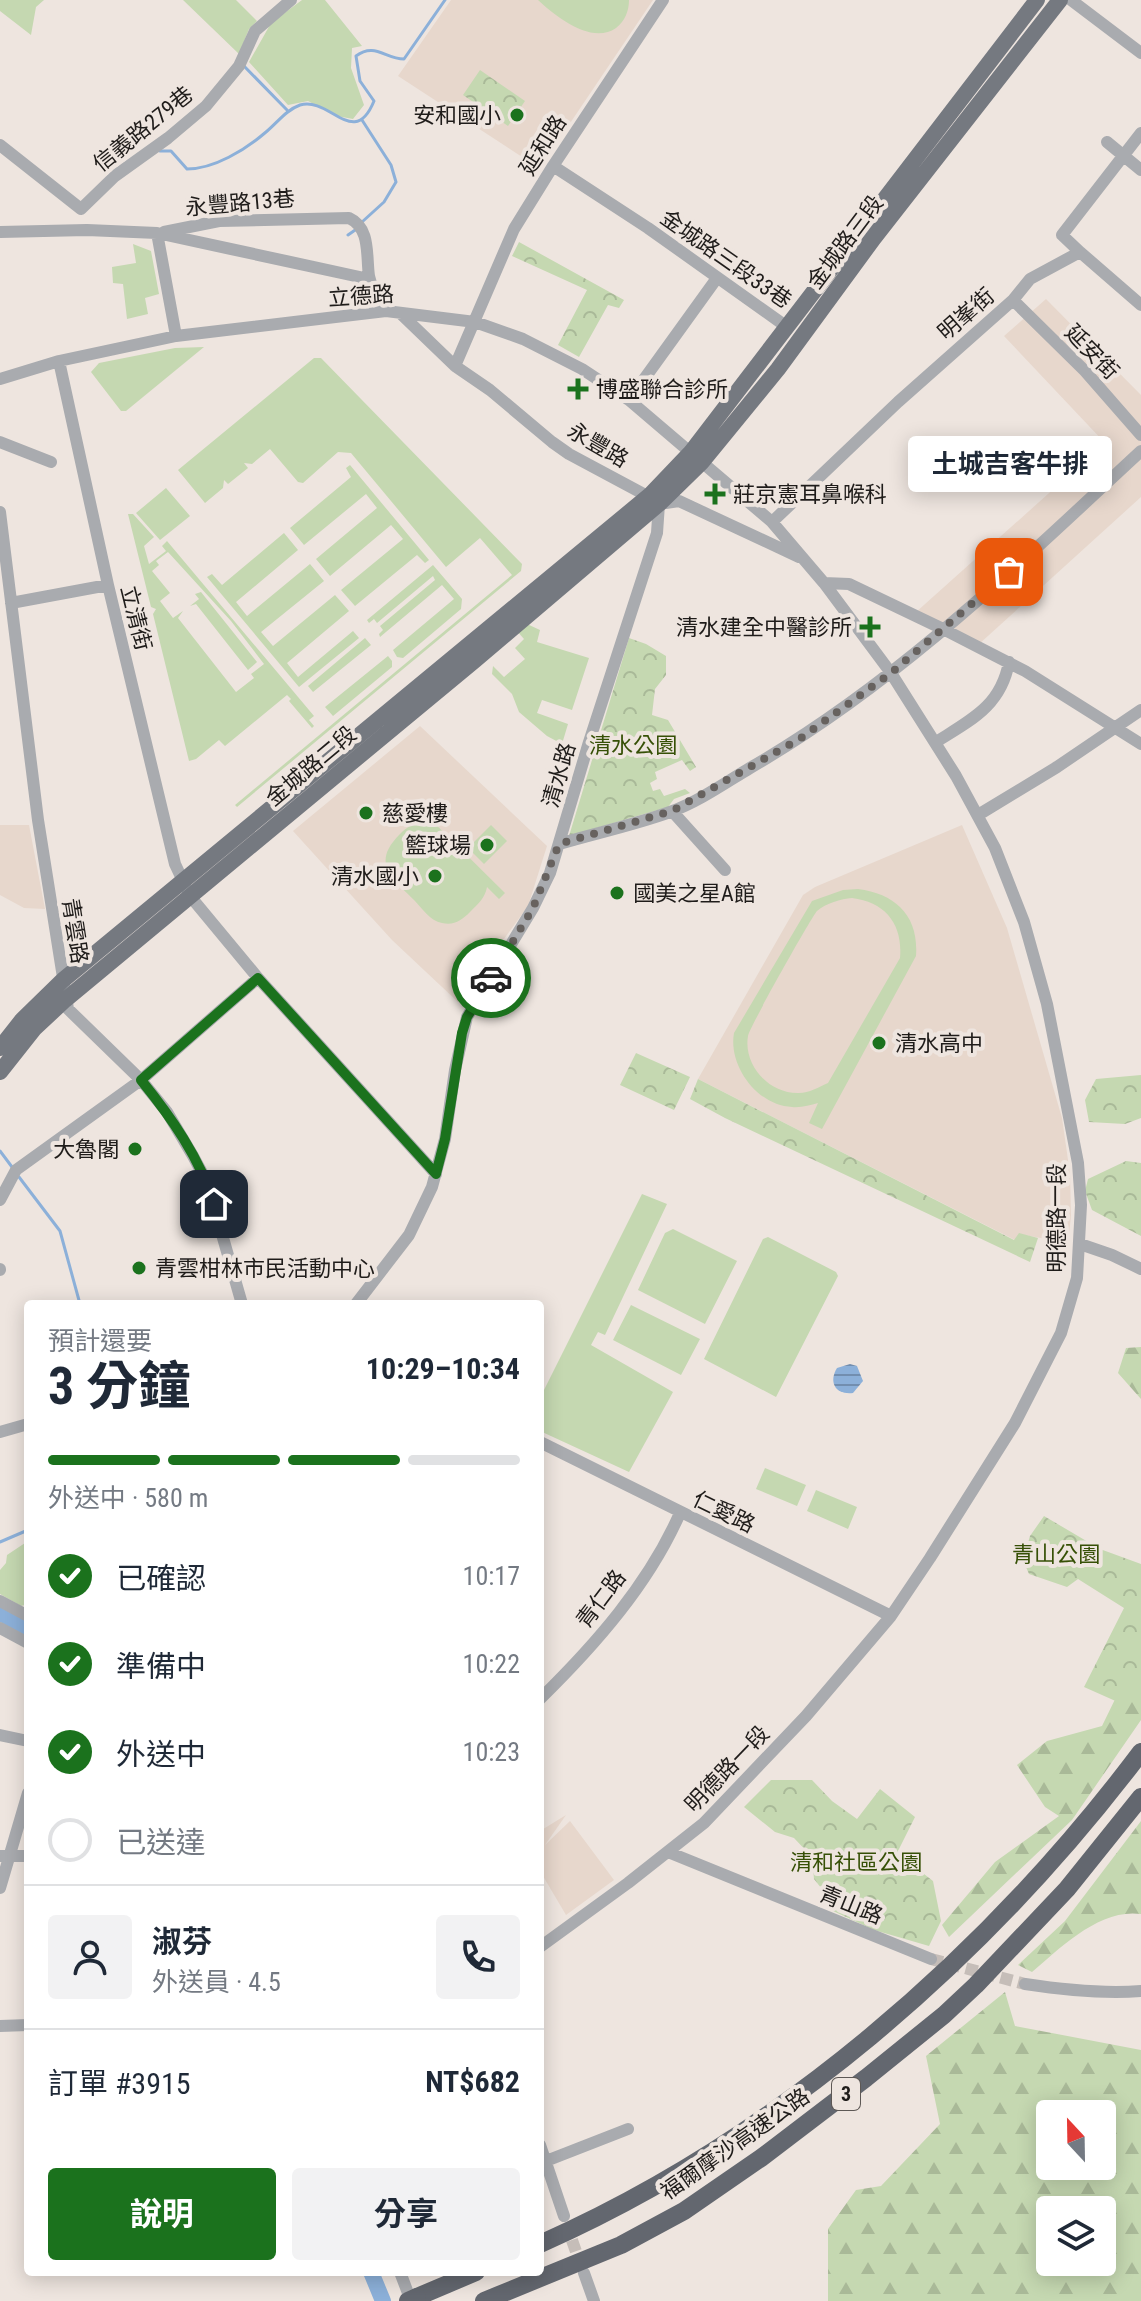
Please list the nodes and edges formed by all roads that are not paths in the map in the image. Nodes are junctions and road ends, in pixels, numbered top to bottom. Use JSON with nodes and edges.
{"nodes":[{"id":1,"x":291,"y":0,"type":"edge"},
{"id":2,"x":663,"y":0,"type":"edge"},
{"id":3,"x":1037,"y":0,"type":"edge"},
{"id":4,"x":1060,"y":0,"type":"edge"},
{"id":5,"x":1071,"y":0,"type":"edge"},
{"id":6,"x":1141,"y":53,"type":"edge"},
{"id":7,"x":1141,"y":133,"type":"edge"},
{"id":8,"x":1107,"y":142,"type":"dead end"},
{"id":9,"x":0,"y":145,"type":"edge"},
{"id":10,"x":1124,"y":156,"type":"junction"},
{"id":11,"x":553,"y":166,"type":"junction"},
{"id":12,"x":1141,"y":170,"type":"edge"},
{"id":13,"x":81,"y":209,"type":"junction"},
{"id":14,"x":87,"y":230,"type":"junction"},
{"id":15,"x":0,"y":232,"type":"edge"},
{"id":16,"x":157,"y":233,"type":"junction"},
{"id":17,"x":1080,"y":252,"type":"junction"},
{"id":18,"x":717,"y":278,"type":"junction"},
{"id":19,"x":369,"y":279,"type":"junction"},
{"id":20,"x":1013,"y":300,"type":"junction"},
{"id":21,"x":1141,"y":304,"type":"edge"},
{"id":22,"x":386,"y":311,"type":"junction"},
{"id":23,"x":400,"y":313,"type":"junction"},
{"id":24,"x":475,"y":322,"type":"junction"},
{"id":25,"x":787,"y":327,"type":"junction"},
{"id":26,"x":176,"y":336,"type":"junction"},
{"id":27,"x":59,"y":361,"type":"junction"},
{"id":28,"x":455,"y":366,"type":"junction"},
{"id":29,"x":0,"y":379,"type":"edge"},
{"id":30,"x":629,"y":400,"type":"junction"},
{"id":31,"x":1141,"y":435,"type":"edge"},
{"id":32,"x":0,"y":442,"type":"edge"},
{"id":33,"x":1141,"y":451,"type":"edge"},
{"id":34,"x":697,"y":457,"type":"junction"},
{"id":35,"x":51,"y":462,"type":"dead end"},
{"id":36,"x":654,"y":500,"type":"junction"},
{"id":37,"x":0,"y":512,"type":"edge"},
{"id":38,"x":772,"y":522,"type":"junction"},
{"id":39,"x":805,"y":560,"type":"junction"},
{"id":40,"x":824,"y":583,"type":"junction"},
{"id":41,"x":108,"y":585,"type":"junction"},
{"id":42,"x":11,"y":603,"type":"junction"},
{"id":43,"x":943,"y":629,"type":"junction"},
{"id":44,"x":1009,"y":662,"type":"junction"},
{"id":45,"x":891,"y":673,"type":"junction"},
{"id":46,"x":1141,"y":710,"type":"edge"},
{"id":47,"x":1114,"y":728,"type":"junction"},
{"id":48,"x":936,"y":742,"type":"junction"},
{"id":49,"x":1141,"y":744,"type":"edge"},
{"id":50,"x":672,"y":811,"type":"junction"},
{"id":51,"x":978,"y":815,"type":"junction"},
{"id":52,"x":559,"y":844,"type":"junction"},
{"id":53,"x":725,"y":870,"type":"dead end"},
{"id":54,"x":186,"y":888,"type":"junction"},
{"id":55,"x":258,"y":978,"type":"junction"},
{"id":56,"x":63,"y":980,"type":"junction"},
{"id":57,"x":65,"y":1000,"type":"junction"},
{"id":58,"x":0,"y":1048,"type":"edge"},
{"id":59,"x":0,"y":1072,"type":"edge"},
{"id":60,"x":141,"y":1080,"type":"junction"},
{"id":61,"x":436,"y":1174,"type":"junction"},
{"id":62,"x":0,"y":1200,"type":"edge"},
{"id":63,"x":1080,"y":1244,"type":"junction"},
{"id":64,"x":1141,"y":1269,"type":"edge"},
{"id":65,"x":241,"y":1300,"type":"edge"},
{"id":66,"x":359,"y":1300,"type":"edge"},
{"id":67,"x":24,"y":1425,"type":"edge"},
{"id":68,"x":0,"y":1432,"type":"edge"},
{"id":69,"x":544,"y":1444,"type":"edge"},
{"id":70,"x":680,"y":1513,"type":"junction"},
{"id":71,"x":0,"y":1601,"type":"edge"},
{"id":72,"x":24,"y":1614,"type":"edge"},
{"id":73,"x":891,"y":1616,"type":"junction"},
{"id":74,"x":0,"y":1628,"type":"edge"},
{"id":75,"x":24,"y":1641,"type":"edge"},
{"id":76,"x":544,"y":1695,"type":"edge"},
{"id":77,"x":0,"y":1735,"type":"edge"},
{"id":78,"x":24,"y":1740,"type":"edge"},
{"id":79,"x":1141,"y":1752,"type":"edge"},
{"id":80,"x":1141,"y":1797,"type":"edge"},
{"id":81,"x":24,"y":1804,"type":"edge"},
{"id":82,"x":668,"y":1852,"type":"junction"},
{"id":83,"x":4,"y":1856,"type":"edge"},
{"id":84,"x":0,"y":1888,"type":"edge"},
{"id":85,"x":544,"y":1944,"type":"edge"},
{"id":86,"x":931,"y":1959,"type":"tunnel mouth"},
{"id":87,"x":1025,"y":1984,"type":"tunnel mouth"},
{"id":88,"x":1141,"y":1991,"type":"edge"},
{"id":89,"x":24,"y":2025,"type":"edge"},
{"id":90,"x":0,"y":2026,"type":"edge"},
{"id":91,"x":628,"y":2129,"type":"dead end"},
{"id":92,"x":544,"y":2156,"type":"edge"},
{"id":93,"x":546,"y":2161,"type":"junction"},
{"id":94,"x":564,"y":2216,"type":"tunnel mouth"},
{"id":95,"x":544,"y":2242,"type":"edge"},
{"id":96,"x":584,"y":2273,"type":"tunnel mouth"},
{"id":97,"x":402,"y":2276,"type":"edge"},
{"id":98,"x":467,"y":2276,"type":"edge"},
{"id":99,"x":412,"y":2300,"type":"edge"},
{"id":100,"x":484,"y":2301,"type":"edge"},
{"id":101,"x":594,"y":2301,"type":"edge"}],
"edges":[{"from":1,"to":13,"type":"street","name":"信義路279巷"},
{"from":2,"to":11,"type":"street","name":"延和路"},
{"from":3,"to":25,"type":"main road","name":"金城路三段"},
{"from":4,"to":34,"type":"main road","name":"金城路三段"},
{"from":5,"to":6,"type":"street"},
{"from":7,"to":10,"type":"street"},
{"from":8,"to":10,"type":"street"},
{"from":9,"to":13,"type":"street"},
{"from":10,"to":12,"type":"street"},
{"from":10,"to":17,"type":"street"},
{"from":11,"to":18,"type":"street","name":"金城路三段33巷"},
{"from":11,"to":24,"type":"street","name":"延和路"},
{"from":13,"to":14,"type":"street"},
{"from":14,"to":15,"type":"street"},
{"from":14,"to":16,"type":"street"},
{"from":16,"to":19,"type":"street"},
{"from":16,"to":19,"type":"street","name":"永豐路13巷"},
{"from":16,"to":26,"type":"street"},
{"from":17,"to":20,"type":"street","name":"明峯街"},
{"from":17,"to":21,"type":"street"},
{"from":18,"to":25,"type":"street","name":"金城路三段33巷"},
{"from":18,"to":30,"type":"street"},
{"from":19,"to":22,"type":"street"},
{"from":20,"to":31,"type":"street","name":"延安街"},
{"from":20,"to":38,"type":"street","name":"明峯街"},
{"from":22,"to":23,"type":"street","name":"立德路"},
{"from":22,"to":26,"type":"street","name":"立德路"},
{"from":23,"to":24,"type":"street","name":"立德路"},
{"from":23,"to":28,"type":"street","name":"永豐路"},
{"from":24,"to":28,"type":"street","name":"延和路"},
{"from":24,"to":30,"type":"street","name":"立德路"},
{"from":25,"to":34,"type":"main road","name":"金城路三段"},
{"from":26,"to":27,"type":"street","name":"立德路"},
{"from":27,"to":29,"type":"street","name":"立德路"},
{"from":27,"to":41,"type":"street","name":"立清街"},
{"from":28,"to":36,"type":"street","name":"永豐路"},
{"from":30,"to":34,"type":"street","name":"立德路"},
{"from":32,"to":35,"type":"street"},
{"from":33,"to":43,"type":"street"},
{"from":34,"to":36,"type":"main road","name":"金城路三段"},
{"from":34,"to":38,"type":"street","name":"明德路一段"},
{"from":36,"to":39,"type":"street","name":"永豐路"},
{"from":36,"to":52,"type":"street","name":"清水路"},
{"from":36,"to":54,"type":"main road","name":"金城路二段"},
{"from":37,"to":42,"type":"street","name":"青雲路"},
{"from":38,"to":39,"type":"street","name":"明德路一段"},
{"from":39,"to":40,"type":"street","name":"明德路一段"},
{"from":40,"to":43,"type":"street"},
{"from":40,"to":45,"type":"street","name":"明德路一段"},
{"from":41,"to":42,"type":"street"},
{"from":41,"to":54,"type":"street","name":"立清街"},
{"from":42,"to":56,"type":"street","name":"青雲路"},
{"from":43,"to":44,"type":"street"},
{"from":43,"to":45,"type":"street"},
{"from":44,"to":47,"type":"street"},
{"from":44,"to":48,"type":"street"},
{"from":45,"to":48,"type":"street","name":"明德路一段"},
{"from":45,"to":50,"type":"street"},
{"from":46,"to":47,"type":"street"},
{"from":47,"to":49,"type":"street"},
{"from":47,"to":51,"type":"street"},
{"from":48,"to":51,"type":"street","name":"明德路一段"},
{"from":50,"to":52,"type":"street"},
{"from":50,"to":53,"type":"street"},
{"from":51,"to":63,"type":"street","name":"明德路一段"},
{"from":52,"to":61,"type":"street","name":"清水路"},
{"from":54,"to":55,"type":"street"},
{"from":54,"to":56,"type":"main road","name":"金城路二段"},
{"from":54,"to":57,"type":"main road","name":"金城路二段"},
{"from":55,"to":60,"type":"street"},
{"from":55,"to":61,"type":"street"},
{"from":56,"to":57,"type":"street","name":"青雲路"},
{"from":56,"to":58,"type":"main road","name":"金城路二段"},
{"from":57,"to":59,"type":"main road","name":"金城路二段"},
{"from":57,"to":60,"type":"street"},
{"from":60,"to":62,"type":"street"},
{"from":60,"to":65,"type":"street"},
{"from":61,"to":66,"type":"street","name":"清水路"},
{"from":63,"to":64,"type":"street"},
{"from":63,"to":73,"type":"street","name":"明德路一段"},
{"from":67,"to":68,"type":"street"},
{"from":69,"to":70,"type":"street","name":"仁愛路"},
{"from":70,"to":73,"type":"street","name":"仁愛路"},
{"from":70,"to":76,"type":"street","name":"青仁路"},
{"from":71,"to":72,"type":"street"},
{"from":73,"to":82,"type":"street","name":"明德路一段"},
{"from":74,"to":75,"type":"street"},
{"from":77,"to":78,"type":"street"},
{"from":79,"to":95,"type":"highway","name":"福爾摩沙高速公路","number":"3"},
{"from":80,"to":100,"type":"highway","name":"福爾摩沙高速公路","number":"3"},
{"from":81,"to":83,"type":"street"},
{"from":82,"to":85,"type":"street","name":"明德路一段"},
{"from":82,"to":86,"type":"street","name":"青山路"},
{"from":83,"to":84,"type":"street"},
{"from":87,"to":88,"type":"street"},
{"from":89,"to":90,"type":"street"},
{"from":91,"to":93,"type":"street"},
{"from":92,"to":93,"type":"street"},
{"from":93,"to":94,"type":"street"},
{"from":96,"to":101,"type":"street"},
{"from":97,"to":99,"type":"street"},
{"from":98,"to":99,"type":"highway"}]}
